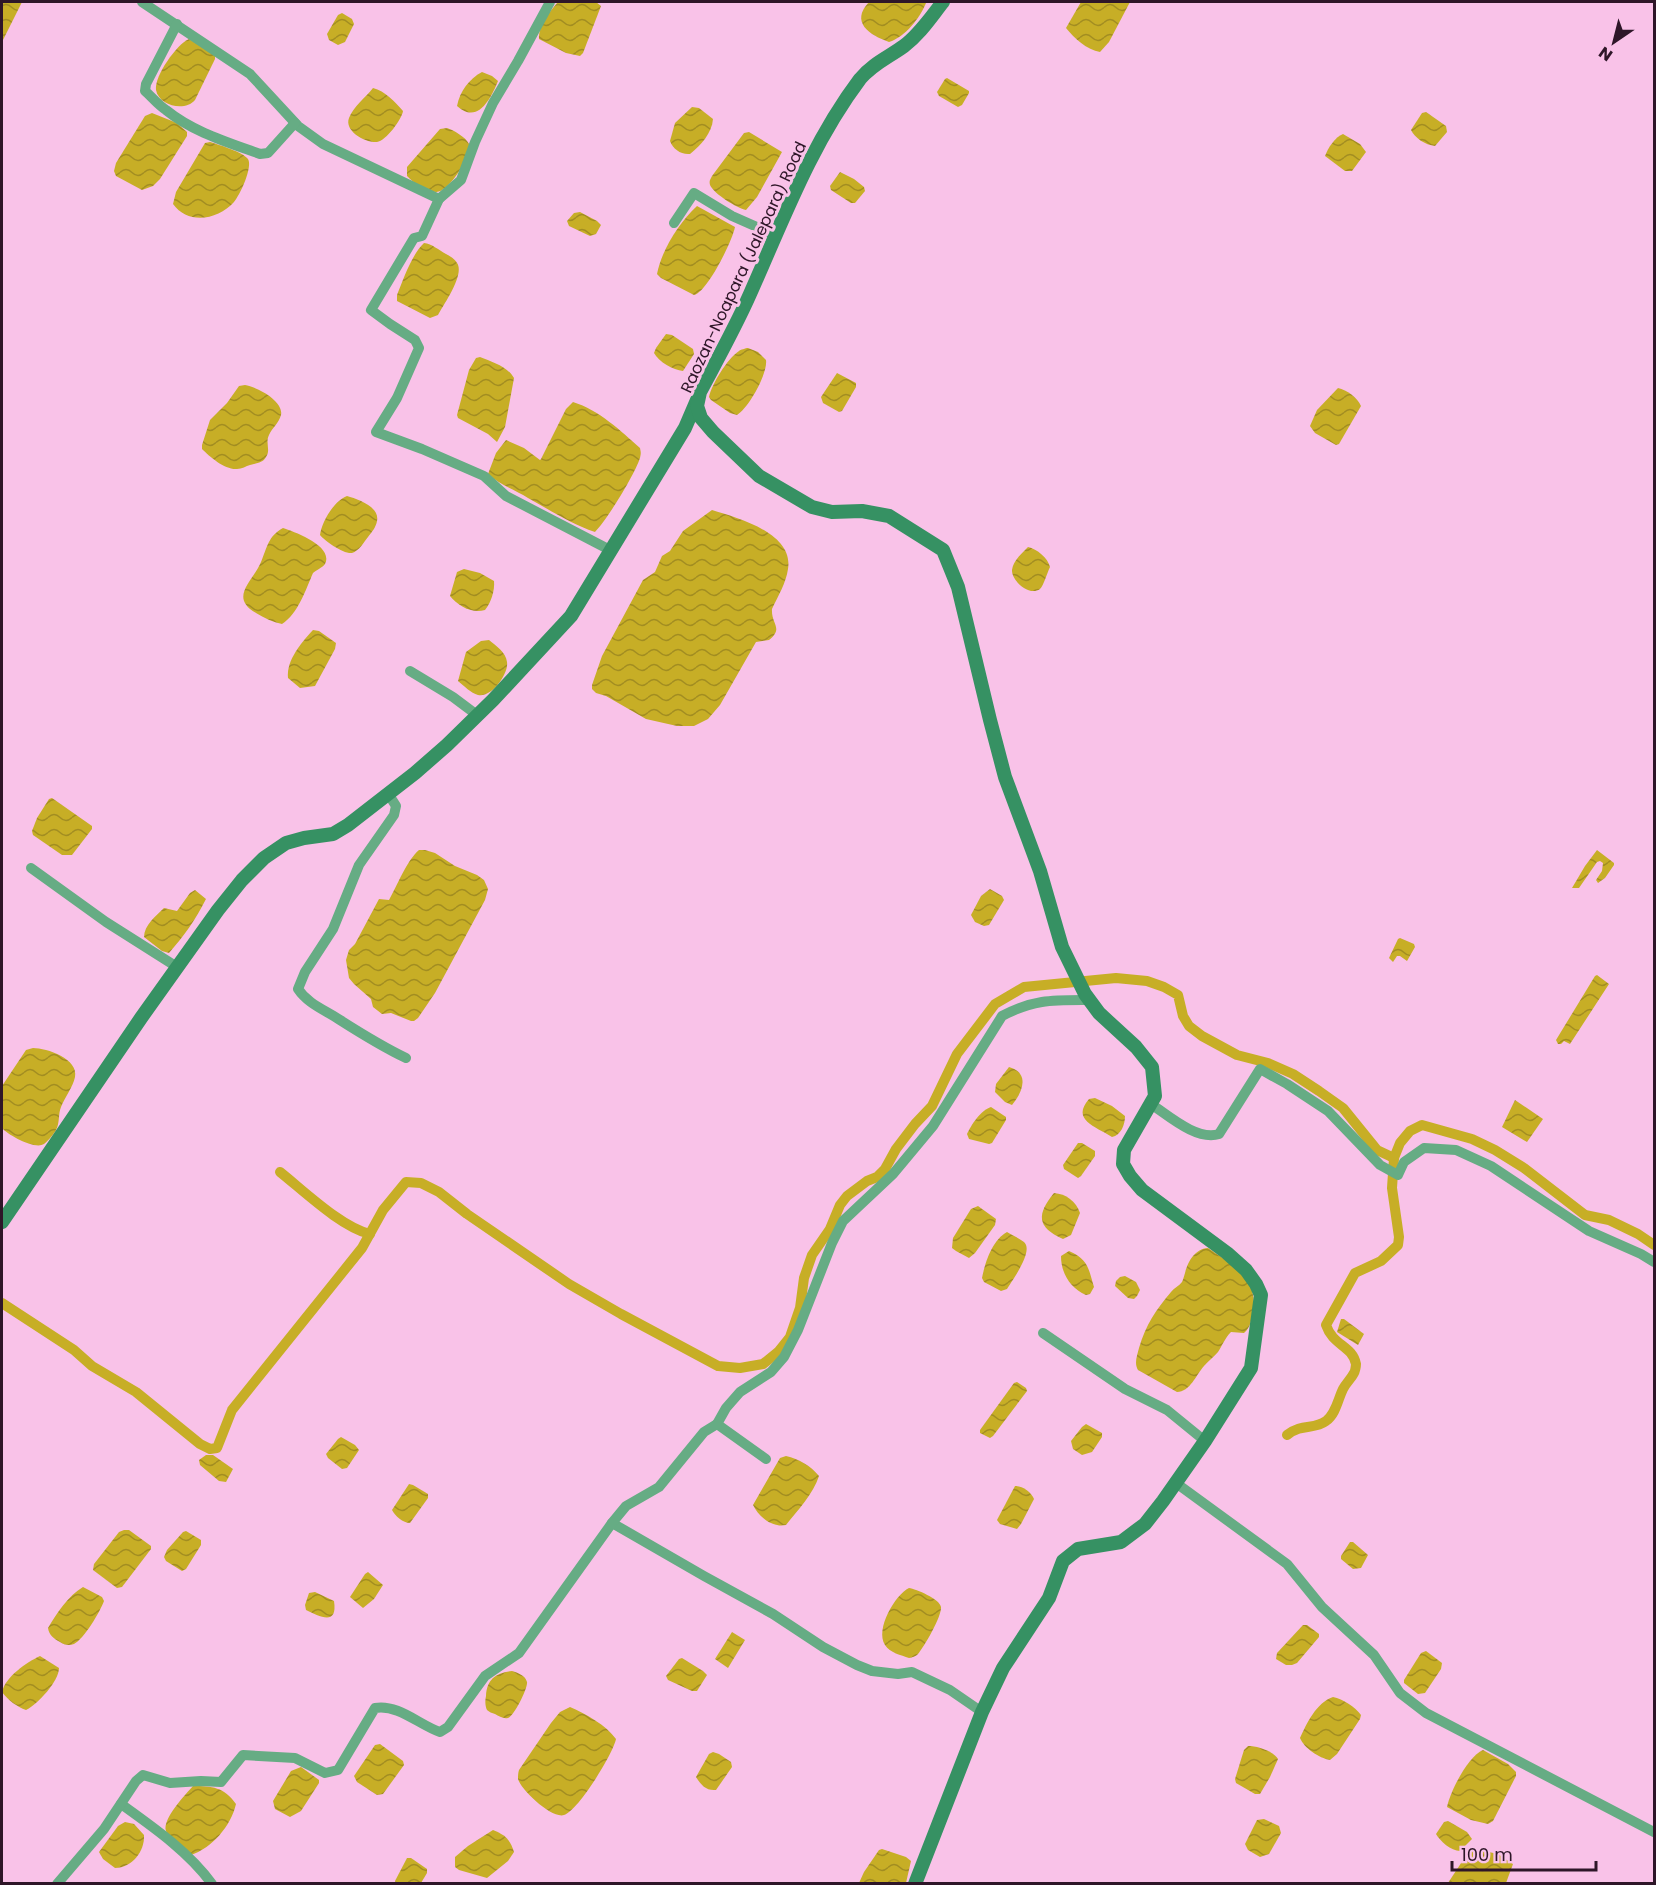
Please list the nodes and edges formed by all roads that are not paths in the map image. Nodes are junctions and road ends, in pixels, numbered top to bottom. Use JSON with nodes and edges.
{"nodes":[{"id":1,"x":142,"y":2,"type":"edge"},
{"id":2,"x":550,"y":2,"type":"edge"},
{"id":3,"x":943,"y":2,"type":"edge"},
{"id":4,"x":177,"y":24,"type":"junction"},
{"id":5,"x":296,"y":123,"type":"junction"},
{"id":6,"x":439,"y":199,"type":"junction"},
{"id":7,"x":674,"y":223,"type":"dead end"},
{"id":8,"x":775,"y":235,"type":"junction"},
{"id":9,"x":698,"y":398,"type":"junction"},
{"id":10,"x":610,"y":550,"type":"junction"},
{"id":11,"x":410,"y":671,"type":"dead end"},
{"id":12,"x":477,"y":715,"type":"junction"},
{"id":13,"x":389,"y":795,"type":"junction"},
{"id":14,"x":31,"y":868,"type":"dead end"},
{"id":15,"x":177,"y":967,"type":"junction"},
{"id":16,"x":1087,"y":997,"type":"junction"},
{"id":17,"x":406,"y":1058,"type":"dead end"},
{"id":18,"x":1151,"y":1104,"type":"junction"},
{"id":19,"x":2,"y":1222,"type":"edge"},
{"id":20,"x":1654,"y":1262,"type":"edge"},
{"id":21,"x":1043,"y":1333,"type":"dead end"},
{"id":22,"x":717,"y":1424,"type":"junction"},
{"id":23,"x":1205,"y":1441,"type":"junction"},
{"id":24,"x":766,"y":1459,"type":"dead end"},
{"id":25,"x":1176,"y":1483,"type":"junction"},
{"id":26,"x":612,"y":1523,"type":"junction"},
{"id":27,"x":982,"y":1712,"type":"junction"},
{"id":28,"x":121,"y":1804,"type":"junction"},
{"id":29,"x":1654,"y":1832,"type":"edge"},
{"id":30,"x":57,"y":1884,"type":"edge"},
{"id":31,"x":212,"y":1884,"type":"edge"},
{"id":32,"x":915,"y":1884,"type":"edge"}],
"edges":[{"from":1,"to":4,"type":"street"},
{"from":2,"to":6,"type":"street"},
{"from":3,"to":8,"type":"main road","name":"Raozan-Noapara (Jalepara) Road"},
{"from":4,"to":5,"type":"street"},
{"from":4,"to":5,"type":"street"},
{"from":5,"to":6,"type":"street"},
{"from":6,"to":10,"type":"street"},
{"from":7,"to":8,"type":"street"},
{"from":8,"to":9,"type":"main road","name":"Raozan-Noapara (Jalepara) Road"},
{"from":9,"to":10,"type":"main road"},
{"from":9,"to":16,"type":"main road","name":"Raozan-Noapara (Jalepara) Road"},
{"from":10,"to":12,"type":"main road"},
{"from":11,"to":12,"type":"street"},
{"from":12,"to":13,"type":"main road"},
{"from":13,"to":15,"type":"main road"},
{"from":13,"to":17,"type":"street"},
{"from":14,"to":15,"type":"street"},
{"from":15,"to":19,"type":"main road"},
{"from":16,"to":18,"type":"main road","name":"Raozan-Noapara (Jalepara) Road"},
{"from":16,"to":22,"type":"street"},
{"from":18,"to":20,"type":"street"},
{"from":18,"to":23,"type":"main road","name":"Raozan-Noapara (Jalepara) Road"},
{"from":21,"to":23,"type":"street"},
{"from":22,"to":24,"type":"street"},
{"from":22,"to":26,"type":"street"},
{"from":23,"to":25,"type":"main road","name":"Raozan-Noapara (Jalepara) Road"},
{"from":25,"to":27,"type":"main road","name":"Raozan-Noapara (Jalepara) Road"},
{"from":25,"to":29,"type":"street"},
{"from":26,"to":27,"type":"street"},
{"from":26,"to":28,"type":"street"},
{"from":27,"to":32,"type":"main road","name":"Raozan-Noapara (Jalepara) Road"},
{"from":28,"to":30,"type":"street"},
{"from":28,"to":31,"type":"street"}]}
